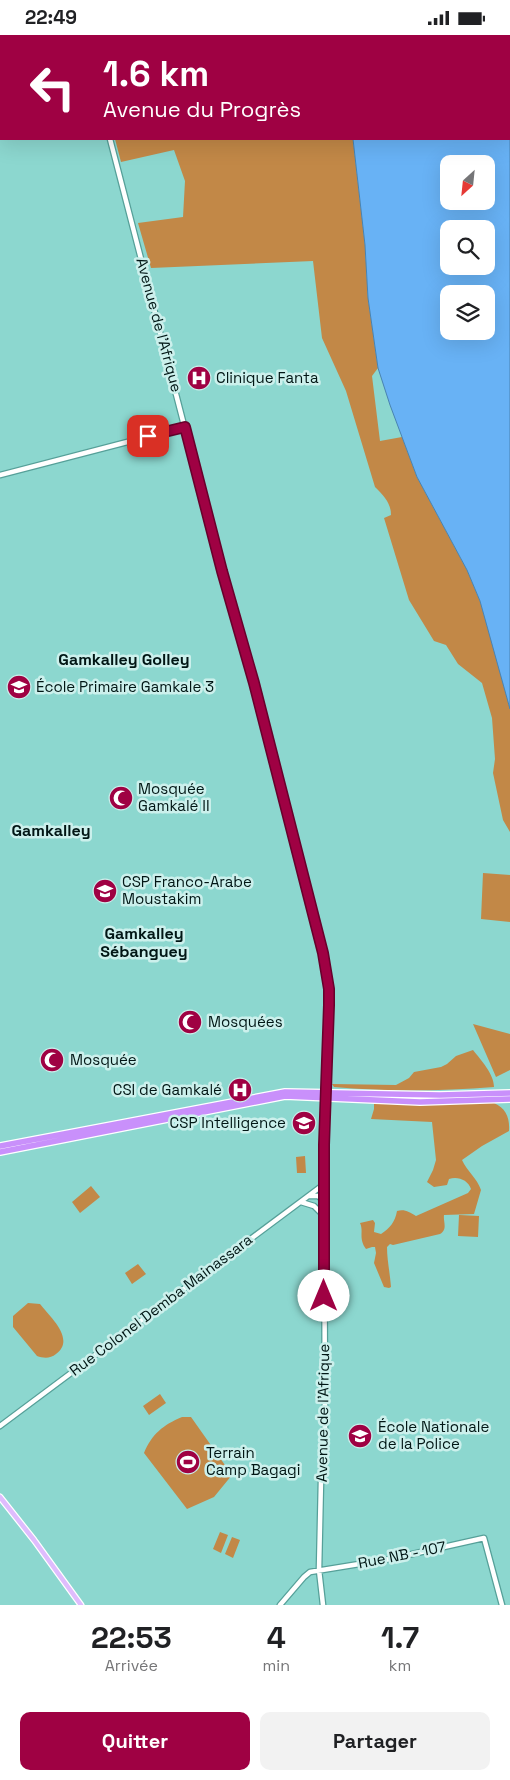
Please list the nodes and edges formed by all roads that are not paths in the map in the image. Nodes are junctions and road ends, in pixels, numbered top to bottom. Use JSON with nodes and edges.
{"nodes":[{"id":1,"x":110,"y":140,"type":"edge"},
{"id":2,"x":185,"y":427,"type":"junction"},
{"id":3,"x":0,"y":475,"type":"edge"},
{"id":4,"x":510,"y":1093,"type":"edge"},
{"id":5,"x":326,"y":1095,"type":"junction"},
{"id":6,"x":494,"y":1097,"type":"junction"},
{"id":7,"x":510,"y":1099,"type":"edge"},
{"id":8,"x":0,"y":1146,"type":"edge"},
{"id":9,"x":0,"y":1152,"type":"edge"},
{"id":10,"x":324,"y":1185,"type":"junction"},
{"id":11,"x":309,"y":1196,"type":"junction"},
{"id":12,"x":301,"y":1201,"type":"junction"},
{"id":13,"x":324,"y":1201,"type":"junction"},
{"id":14,"x":323,"y":1215,"type":"junction"},
{"id":15,"x":0,"y":1426,"type":"edge"},
{"id":16,"x":0,"y":1497,"type":"edge"},
{"id":17,"x":319,"y":1570,"type":"junction"},
{"id":18,"x":81,"y":1605,"type":"edge"},
{"id":19,"x":280,"y":1605,"type":"edge"},
{"id":20,"x":323,"y":1605,"type":"edge"},
{"id":21,"x":502,"y":1605,"type":"edge"}],
"edges":[{"from":1,"to":2,"type":"main road","name":"Avenue de l'Afrique"},
{"from":2,"to":3,"type":"main road"},
{"from":2,"to":5,"type":"main road","name":"Avenue de l'Afrique"},
{"from":4,"to":6,"type":"highway"},
{"from":5,"to":6,"type":"highway"},
{"from":5,"to":8,"type":"highway"},
{"from":5,"to":9,"type":"highway"},
{"from":5,"to":10,"type":"main road","name":"Avenue de l'Afrique"},
{"from":6,"to":7,"type":"highway"},
{"from":10,"to":11,"type":"main road","name":"Rue Colonel Demba Mainassara"},
{"from":10,"to":13,"type":"main road","name":"Avenue de l'Afrique"},
{"from":11,"to":12,"type":"main road","name":"Rue Colonel Demba Mainassara"},
{"from":11,"to":13,"type":"main road"},
{"from":12,"to":14,"type":"main road"},
{"from":12,"to":15,"type":"main road","name":"Rue Colonel Demba Mainassara"},
{"from":13,"to":14,"type":"main road","name":"Avenue de l'Afrique"},
{"from":14,"to":17,"type":"main road","name":"Avenue de l'Afrique"},
{"from":16,"to":18,"type":"main road"},
{"from":17,"to":19,"type":"main road"},
{"from":17,"to":20,"type":"main road","name":"Avenue de l'Afrique"},
{"from":17,"to":21,"type":"main road","name":"Rue NB - 107"}]}
